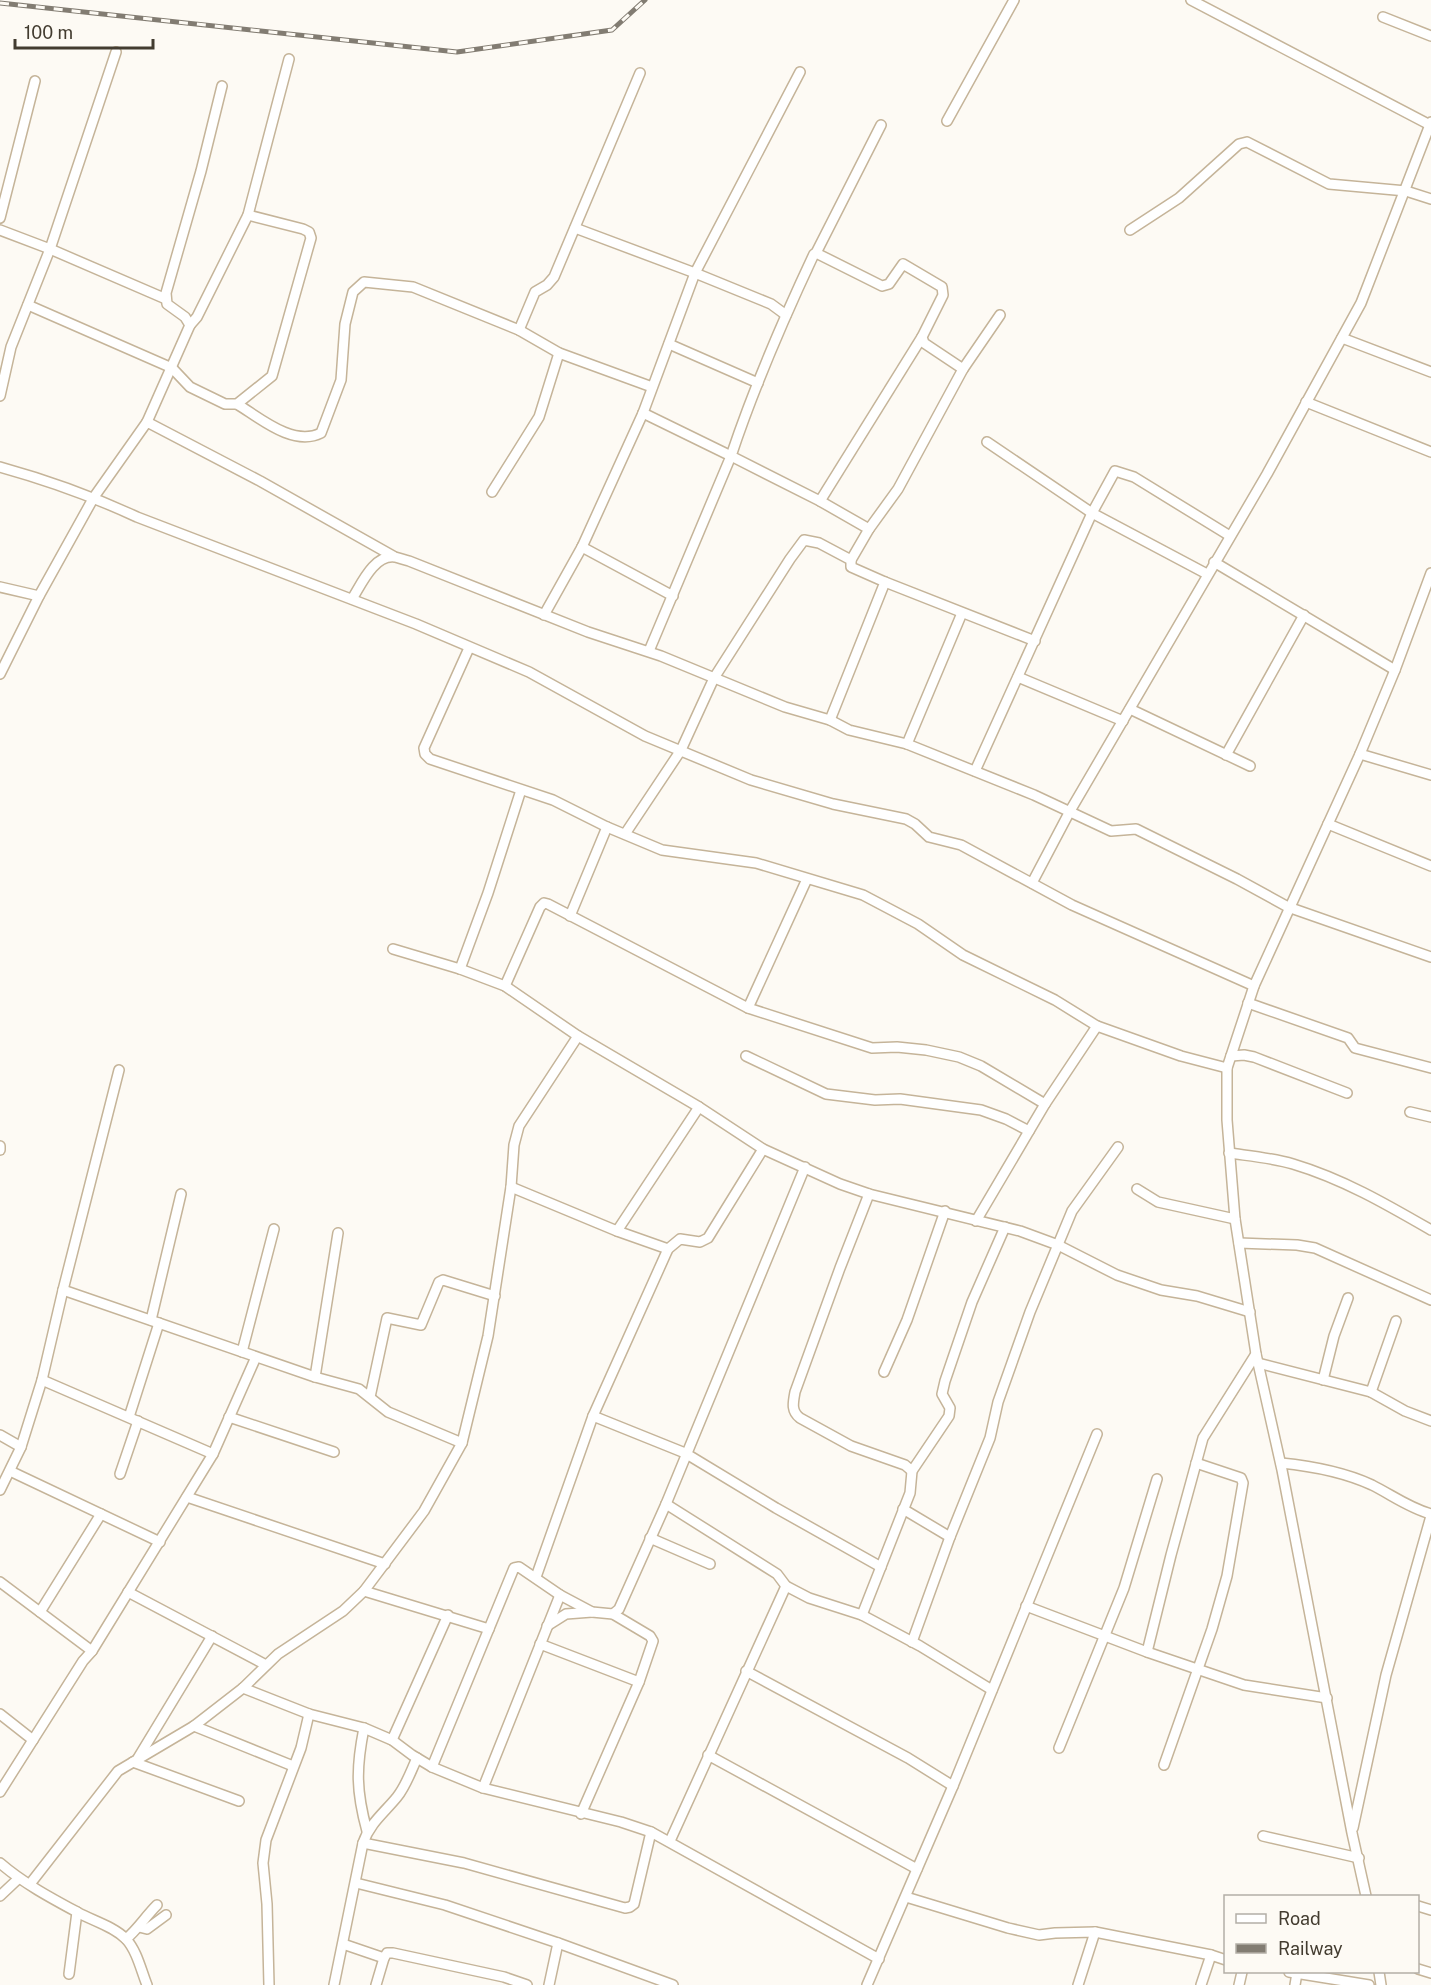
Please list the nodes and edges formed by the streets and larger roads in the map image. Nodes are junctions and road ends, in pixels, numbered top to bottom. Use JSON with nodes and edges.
{"nodes":[{"id":1,"x":1014,"y":0,"type":"edge"},
{"id":2,"x":1191,"y":0,"type":"edge"},
{"id":3,"x":1383,"y":17,"type":"dead end"},
{"id":4,"x":1431,"y":36,"type":"edge"},
{"id":5,"x":116,"y":52,"type":"dead end"},
{"id":6,"x":289,"y":59,"type":"dead end"},
{"id":7,"x":800,"y":72,"type":"dead end"},
{"id":8,"x":640,"y":73,"type":"dead end"},
{"id":9,"x":35,"y":81,"type":"dead end"},
{"id":10,"x":222,"y":86,"type":"dead end"},
{"id":11,"x":947,"y":121,"type":"dead end"},
{"id":12,"x":1430,"y":124,"type":"edge"},
{"id":13,"x":881,"y":125,"type":"dead end"},
{"id":14,"x":1406,"y":191,"type":"junction"},
{"id":15,"x":1431,"y":199,"type":"edge"},
{"id":16,"x":248,"y":215,"type":"junction"},
{"id":17,"x":0,"y":218,"type":"edge"},
{"id":18,"x":575,"y":228,"type":"junction"},
{"id":19,"x":0,"y":230,"type":"edge"},
{"id":20,"x":1130,"y":230,"type":"dead end"},
{"id":21,"x":51,"y":249,"type":"junction"},
{"id":22,"x":816,"y":253,"type":"junction"},
{"id":23,"x":695,"y":273,"type":"junction"},
{"id":24,"x":166,"y":299,"type":"junction"},
{"id":25,"x":28,"y":304,"type":"junction"},
{"id":26,"x":786,"y":315,"type":"junction"},
{"id":27,"x":1000,"y":315,"type":"dead end"},
{"id":28,"x":190,"y":325,"type":"junction"},
{"id":29,"x":519,"y":330,"type":"junction"},
{"id":30,"x":922,"y":337,"type":"junction"},
{"id":31,"x":1342,"y":338,"type":"junction"},
{"id":32,"x":669,"y":344,"type":"junction"},
{"id":33,"x":559,"y":353,"type":"junction"},
{"id":34,"x":172,"y":368,"type":"junction"},
{"id":35,"x":963,"y":369,"type":"junction"},
{"id":36,"x":1431,"y":372,"type":"edge"},
{"id":37,"x":758,"y":383,"type":"junction"},
{"id":38,"x":652,"y":387,"type":"junction"},
{"id":39,"x":0,"y":396,"type":"edge"},
{"id":40,"x":1306,"y":402,"type":"junction"},
{"id":41,"x":237,"y":404,"type":"junction"},
{"id":42,"x":643,"y":413,"type":"junction"},
{"id":43,"x":147,"y":422,"type":"junction"},
{"id":44,"x":987,"y":442,"type":"dead end"},
{"id":45,"x":1431,"y":452,"type":"edge"},
{"id":46,"x":731,"y":456,"type":"junction"},
{"id":47,"x":0,"y":467,"type":"edge"},
{"id":48,"x":492,"y":492,"type":"dead end"},
{"id":49,"x":94,"y":497,"type":"junction"},
{"id":50,"x":820,"y":501,"type":"junction"},
{"id":51,"x":1092,"y":513,"type":"junction"},
{"id":52,"x":869,"y":529,"type":"junction"},
{"id":53,"x":1230,"y":536,"type":"junction"},
{"id":54,"x":582,"y":547,"type":"junction"},
{"id":55,"x":393,"y":556,"type":"junction"},
{"id":56,"x":851,"y":560,"type":"junction"},
{"id":57,"x":1214,"y":562,"type":"junction"},
{"id":58,"x":1431,"y":573,"type":"edge"},
{"id":59,"x":1207,"y":574,"type":"junction"},
{"id":60,"x":885,"y":582,"type":"junction"},
{"id":61,"x":0,"y":587,"type":"edge"},
{"id":62,"x":39,"y":596,"type":"junction"},
{"id":63,"x":672,"y":596,"type":"junction"},
{"id":64,"x":352,"y":599,"type":"junction"},
{"id":65,"x":962,"y":613,"type":"junction"},
{"id":66,"x":544,"y":615,"type":"junction"},
{"id":67,"x":1304,"y":615,"type":"junction"},
{"id":68,"x":1035,"y":641,"type":"junction"},
{"id":69,"x":469,"y":648,"type":"junction"},
{"id":70,"x":649,"y":651,"type":"junction"},
{"id":71,"x":1395,"y":670,"type":"junction"},
{"id":72,"x":0,"y":674,"type":"edge"},
{"id":73,"x":1018,"y":677,"type":"junction"},
{"id":74,"x":714,"y":678,"type":"junction"},
{"id":75,"x":1130,"y":709,"type":"junction"},
{"id":76,"x":830,"y":720,"type":"junction"},
{"id":77,"x":1123,"y":721,"type":"junction"},
{"id":78,"x":908,"y":744,"type":"junction"},
{"id":79,"x":681,"y":750,"type":"junction"},
{"id":80,"x":1359,"y":754,"type":"junction"},
{"id":81,"x":1226,"y":755,"type":"junction"},
{"id":82,"x":1250,"y":766,"type":"dead end"},
{"id":83,"x":975,"y":771,"type":"junction"},
{"id":84,"x":1431,"y":775,"type":"edge"},
{"id":85,"x":521,"y":790,"type":"junction"},
{"id":86,"x":1070,"y":811,"type":"junction"},
{"id":87,"x":1328,"y":824,"type":"junction"},
{"id":88,"x":607,"y":827,"type":"junction"},
{"id":89,"x":625,"y":834,"type":"junction"},
{"id":90,"x":1431,"y":866,"type":"edge"},
{"id":91,"x":807,"y":879,"type":"junction"},
{"id":92,"x":1032,"y":883,"type":"junction"},
{"id":93,"x":1288,"y":907,"type":"junction"},
{"id":94,"x":570,"y":916,"type":"junction"},
{"id":95,"x":393,"y":949,"type":"dead end"},
{"id":96,"x":1431,"y":957,"type":"edge"},
{"id":97,"x":459,"y":969,"type":"junction"},
{"id":98,"x":505,"y":986,"type":"junction"},
{"id":99,"x":1254,"y":986,"type":"junction"},
{"id":100,"x":1248,"y":1004,"type":"junction"},
{"id":101,"x":748,"y":1008,"type":"junction"},
{"id":102,"x":1097,"y":1026,"type":"junction"},
{"id":103,"x":578,"y":1036,"type":"junction"},
{"id":104,"x":746,"y":1056,"type":"dead end"},
{"id":105,"x":1231,"y":1056,"type":"junction"},
{"id":106,"x":1227,"y":1068,"type":"junction"},
{"id":107,"x":1431,"y":1068,"type":"edge"},
{"id":108,"x":119,"y":1070,"type":"dead end"},
{"id":109,"x":1347,"y":1093,"type":"dead end"},
{"id":110,"x":1045,"y":1104,"type":"junction"},
{"id":111,"x":699,"y":1107,"type":"junction"},
{"id":112,"x":1410,"y":1112,"type":"dead end"},
{"id":113,"x":1431,"y":1118,"type":"edge"},
{"id":114,"x":1029,"y":1131,"type":"junction"},
{"id":115,"x":1118,"y":1147,"type":"dead end"},
{"id":116,"x":763,"y":1149,"type":"junction"},
{"id":117,"x":1229,"y":1153,"type":"junction"},
{"id":118,"x":805,"y":1167,"type":"junction"},
{"id":119,"x":512,"y":1187,"type":"junction"},
{"id":120,"x":1137,"y":1189,"type":"dead end"},
{"id":121,"x":181,"y":1194,"type":"dead end"},
{"id":122,"x":869,"y":1194,"type":"junction"},
{"id":123,"x":945,"y":1211,"type":"junction"},
{"id":124,"x":1235,"y":1219,"type":"junction"},
{"id":125,"x":976,"y":1221,"type":"junction"},
{"id":126,"x":1005,"y":1227,"type":"junction"},
{"id":127,"x":274,"y":1229,"type":"dead end"},
{"id":128,"x":1431,"y":1230,"type":"edge"},
{"id":129,"x":617,"y":1231,"type":"junction"},
{"id":130,"x":338,"y":1233,"type":"dead end"},
{"id":131,"x":1239,"y":1243,"type":"junction"},
{"id":132,"x":1058,"y":1245,"type":"junction"},
{"id":133,"x":669,"y":1249,"type":"junction"},
{"id":134,"x":63,"y":1290,"type":"junction"},
{"id":135,"x":495,"y":1296,"type":"junction"},
{"id":136,"x":1348,"y":1298,"type":"dead end"},
{"id":137,"x":1431,"y":1300,"type":"edge"},
{"id":138,"x":1250,"y":1312,"type":"junction"},
{"id":139,"x":155,"y":1321,"type":"junction"},
{"id":140,"x":1396,"y":1321,"type":"dead end"},
{"id":141,"x":242,"y":1353,"type":"junction"},
{"id":142,"x":256,"y":1357,"type":"junction"},
{"id":143,"x":1257,"y":1358,"type":"junction"},
{"id":144,"x":884,"y":1371,"type":"dead end"},
{"id":145,"x":315,"y":1377,"type":"junction"},
{"id":146,"x":42,"y":1380,"type":"junction"},
{"id":147,"x":1323,"y":1380,"type":"junction"},
{"id":148,"x":1371,"y":1392,"type":"junction"},
{"id":149,"x":370,"y":1397,"type":"junction"},
{"id":150,"x":593,"y":1416,"type":"junction"},
{"id":151,"x":229,"y":1417,"type":"junction"},
{"id":152,"x":134,"y":1419,"type":"junction"},
{"id":153,"x":1431,"y":1421,"type":"edge"},
{"id":154,"x":1097,"y":1434,"type":"dead end"},
{"id":155,"x":0,"y":1435,"type":"edge"},
{"id":156,"x":462,"y":1443,"type":"junction"},
{"id":157,"x":21,"y":1447,"type":"junction"},
{"id":158,"x":334,"y":1452,"type":"dead end"},
{"id":159,"x":685,"y":1453,"type":"junction"},
{"id":160,"x":213,"y":1454,"type":"junction"},
{"id":161,"x":1281,"y":1463,"type":"junction"},
{"id":162,"x":1196,"y":1464,"type":"junction"},
{"id":163,"x":10,"y":1471,"type":"junction"},
{"id":164,"x":912,"y":1471,"type":"junction"},
{"id":165,"x":120,"y":1474,"type":"dead end"},
{"id":166,"x":1157,"y":1479,"type":"dead end"},
{"id":167,"x":0,"y":1491,"type":"edge"},
{"id":168,"x":187,"y":1497,"type":"junction"},
{"id":169,"x":666,"y":1504,"type":"junction"},
{"id":170,"x":903,"y":1509,"type":"junction"},
{"id":171,"x":101,"y":1514,"type":"junction"},
{"id":172,"x":1431,"y":1515,"type":"edge"},
{"id":173,"x":950,"y":1537,"type":"junction"},
{"id":174,"x":650,"y":1538,"type":"junction"},
{"id":175,"x":160,"y":1542,"type":"junction"},
{"id":176,"x":385,"y":1564,"type":"junction"},
{"id":177,"x":710,"y":1564,"type":"dead end"},
{"id":178,"x":882,"y":1567,"type":"junction"},
{"id":179,"x":536,"y":1577,"type":"junction"},
{"id":180,"x":0,"y":1582,"type":"edge"},
{"id":181,"x":786,"y":1586,"type":"junction"},
{"id":182,"x":364,"y":1591,"type":"junction"},
{"id":183,"x":128,"y":1592,"type":"junction"},
{"id":184,"x":560,"y":1594,"type":"junction"},
{"id":185,"x":1026,"y":1606,"type":"junction"},
{"id":186,"x":40,"y":1612,"type":"junction"},
{"id":187,"x":592,"y":1612,"type":"junction"},
{"id":188,"x":613,"y":1614,"type":"junction"},
{"id":189,"x":448,"y":1615,"type":"junction"},
{"id":190,"x":862,"y":1616,"type":"junction"},
{"id":191,"x":547,"y":1626,"type":"junction"},
{"id":192,"x":489,"y":1629,"type":"junction"},
{"id":193,"x":212,"y":1636,"type":"junction"},
{"id":194,"x":1105,"y":1636,"type":"junction"},
{"id":195,"x":912,"y":1642,"type":"junction"},
{"id":196,"x":540,"y":1644,"type":"junction"},
{"id":197,"x":92,"y":1651,"type":"junction"},
{"id":198,"x":1147,"y":1652,"type":"junction"},
{"id":199,"x":266,"y":1665,"type":"junction"},
{"id":200,"x":1198,"y":1668,"type":"junction"},
{"id":201,"x":746,"y":1671,"type":"junction"},
{"id":202,"x":639,"y":1682,"type":"junction"},
{"id":203,"x":243,"y":1688,"type":"junction"},
{"id":204,"x":992,"y":1690,"type":"junction"},
{"id":205,"x":1327,"y":1698,"type":"junction"},
{"id":206,"x":0,"y":1714,"type":"edge"},
{"id":207,"x":309,"y":1714,"type":"junction"},
{"id":208,"x":194,"y":1726,"type":"junction"},
{"id":209,"x":364,"y":1728,"type":"junction"},
{"id":210,"x":33,"y":1740,"type":"junction"},
{"id":211,"x":392,"y":1740,"type":"junction"},
{"id":212,"x":1059,"y":1748,"type":"dead end"},
{"id":213,"x":708,"y":1755,"type":"junction"},
{"id":214,"x":417,"y":1758,"type":"junction"},
{"id":215,"x":135,"y":1761,"type":"junction"},
{"id":216,"x":293,"y":1766,"type":"junction"},
{"id":217,"x":1164,"y":1766,"type":"dead end"},
{"id":218,"x":432,"y":1767,"type":"junction"},
{"id":219,"x":953,"y":1786,"type":"junction"},
{"id":220,"x":483,"y":1788,"type":"junction"},
{"id":221,"x":0,"y":1792,"type":"edge"},
{"id":222,"x":239,"y":1801,"type":"dead end"},
{"id":223,"x":581,"y":1814,"type":"junction"},
{"id":224,"x":367,"y":1831,"type":"junction"},
{"id":225,"x":651,"y":1832,"type":"junction"},
{"id":226,"x":1352,"y":1833,"type":"junction"},
{"id":227,"x":1263,"y":1836,"type":"dead end"},
{"id":228,"x":670,"y":1841,"type":"junction"},
{"id":229,"x":363,"y":1843,"type":"junction"},
{"id":230,"x":1359,"y":1858,"type":"junction"},
{"id":231,"x":0,"y":1863,"type":"edge"},
{"id":232,"x":917,"y":1869,"type":"junction"},
{"id":233,"x":18,"y":1879,"type":"junction"},
{"id":234,"x":356,"y":1883,"type":"junction"},
{"id":235,"x":30,"y":1884,"type":"junction"},
{"id":236,"x":1366,"y":1895,"type":"edge"},
{"id":237,"x":0,"y":1896,"type":"edge"},
{"id":238,"x":906,"y":1897,"type":"junction"},
{"id":239,"x":157,"y":1905,"type":"dead end"},
{"id":240,"x":76,"y":1912,"type":"junction"},
{"id":241,"x":166,"y":1915,"type":"dead end"},
{"id":242,"x":139,"y":1927,"type":"junction"},
{"id":243,"x":1095,"y":1932,"type":"junction"},
{"id":244,"x":126,"y":1939,"type":"junction"},
{"id":245,"x":558,"y":1943,"type":"junction"},
{"id":246,"x":343,"y":1944,"type":"junction"},
{"id":247,"x":1211,"y":1955,"type":"junction"},
{"id":248,"x":384,"y":1958,"type":"junction"},
{"id":249,"x":1224,"y":1958,"type":"edge"},
{"id":250,"x":879,"y":1959,"type":"junction"},
{"id":251,"x":1299,"y":1973,"type":"edge"},
{"id":252,"x":69,"y":1974,"type":"dead end"},
{"id":253,"x":147,"y":1985,"type":"edge"},
{"id":254,"x":269,"y":1985,"type":"edge"},
{"id":255,"x":334,"y":1985,"type":"edge"},
{"id":256,"x":376,"y":1985,"type":"edge"},
{"id":257,"x":527,"y":1985,"type":"edge"},
{"id":258,"x":549,"y":1985,"type":"edge"},
{"id":259,"x":673,"y":1985,"type":"edge"},
{"id":260,"x":867,"y":1985,"type":"edge"},
{"id":261,"x":1078,"y":1985,"type":"edge"},
{"id":262,"x":1201,"y":1985,"type":"edge"},
{"id":263,"x":1369,"y":1985,"type":"edge"}],
"edges":[{"from":1,"to":11,"type":"street"},
{"from":2,"to":12,"type":"street"},
{"from":3,"to":4,"type":"street"},
{"from":5,"to":21,"type":"street"},
{"from":6,"to":16,"type":"street"},
{"from":7,"to":23,"type":"street"},
{"from":8,"to":18,"type":"street"},
{"from":9,"to":17,"type":"street"},
{"from":10,"to":24,"type":"street"},
{"from":12,"to":14,"type":"street"},
{"from":13,"to":22,"type":"street"},
{"from":14,"to":15,"type":"street"},
{"from":14,"to":20,"type":"street"},
{"from":14,"to":31,"type":"street"},
{"from":16,"to":28,"type":"street"},
{"from":16,"to":41,"type":"street"},
{"from":18,"to":23,"type":"street"},
{"from":18,"to":29,"type":"street"},
{"from":19,"to":21,"type":"street"},
{"from":21,"to":24,"type":"street"},
{"from":21,"to":25,"type":"street"},
{"from":22,"to":26,"type":"street"},
{"from":22,"to":30,"type":"street"},
{"from":23,"to":26,"type":"street"},
{"from":23,"to":32,"type":"street"},
{"from":24,"to":28,"type":"street"},
{"from":25,"to":34,"type":"street"},
{"from":25,"to":39,"type":"street"},
{"from":26,"to":37,"type":"street"},
{"from":27,"to":35,"type":"street"},
{"from":28,"to":34,"type":"street"},
{"from":29,"to":33,"type":"street"},
{"from":29,"to":41,"type":"street"},
{"from":30,"to":35,"type":"street"},
{"from":30,"to":50,"type":"street"},
{"from":31,"to":36,"type":"street"},
{"from":31,"to":40,"type":"street"},
{"from":32,"to":37,"type":"street"},
{"from":32,"to":38,"type":"street"},
{"from":33,"to":38,"type":"street"},
{"from":33,"to":48,"type":"street"},
{"from":34,"to":41,"type":"street"},
{"from":34,"to":43,"type":"street"},
{"from":35,"to":52,"type":"street"},
{"from":37,"to":46,"type":"street"},
{"from":38,"to":42,"type":"street"},
{"from":40,"to":45,"type":"street"},
{"from":40,"to":53,"type":"street"},
{"from":42,"to":46,"type":"street"},
{"from":42,"to":54,"type":"street"},
{"from":43,"to":49,"type":"street"},
{"from":43,"to":55,"type":"street"},
{"from":44,"to":51,"type":"street"},
{"from":46,"to":50,"type":"street"},
{"from":46,"to":63,"type":"street"},
{"from":47,"to":49,"type":"street"},
{"from":49,"to":62,"type":"street"},
{"from":49,"to":64,"type":"street"},
{"from":50,"to":52,"type":"street"},
{"from":51,"to":53,"type":"street"},
{"from":51,"to":59,"type":"street"},
{"from":51,"to":68,"type":"street"},
{"from":52,"to":56,"type":"street"},
{"from":53,"to":57,"type":"street"},
{"from":54,"to":63,"type":"street"},
{"from":54,"to":66,"type":"street"},
{"from":55,"to":64,"type":"street"},
{"from":55,"to":66,"type":"street"},
{"from":56,"to":60,"type":"street"},
{"from":56,"to":74,"type":"street"},
{"from":57,"to":59,"type":"street"},
{"from":57,"to":67,"type":"street"},
{"from":58,"to":71,"type":"street"},
{"from":59,"to":75,"type":"street"},
{"from":60,"to":65,"type":"street"},
{"from":60,"to":76,"type":"street"},
{"from":61,"to":62,"type":"street"},
{"from":62,"to":72,"type":"street"},
{"from":63,"to":70,"type":"street"},
{"from":64,"to":69,"type":"street"},
{"from":65,"to":68,"type":"street"},
{"from":65,"to":78,"type":"street"},
{"from":66,"to":70,"type":"street"},
{"from":67,"to":71,"type":"street"},
{"from":67,"to":81,"type":"street"},
{"from":68,"to":73,"type":"street"},
{"from":69,"to":79,"type":"street"},
{"from":69,"to":85,"type":"street"},
{"from":70,"to":74,"type":"street"},
{"from":71,"to":80,"type":"street"},
{"from":73,"to":77,"type":"street"},
{"from":73,"to":83,"type":"street"},
{"from":74,"to":76,"type":"street"},
{"from":74,"to":79,"type":"street"},
{"from":75,"to":77,"type":"street"},
{"from":75,"to":81,"type":"street"},
{"from":76,"to":78,"type":"street"},
{"from":77,"to":86,"type":"street"},
{"from":78,"to":83,"type":"street"},
{"from":79,"to":89,"type":"street"},
{"from":79,"to":92,"type":"street"},
{"from":80,"to":84,"type":"street"},
{"from":80,"to":87,"type":"street"},
{"from":81,"to":82,"type":"street"},
{"from":83,"to":86,"type":"street"},
{"from":85,"to":88,"type":"street"},
{"from":85,"to":97,"type":"street"},
{"from":86,"to":92,"type":"street"},
{"from":86,"to":93,"type":"street"},
{"from":87,"to":90,"type":"street"},
{"from":87,"to":93,"type":"street"},
{"from":88,"to":89,"type":"street"},
{"from":88,"to":94,"type":"street"},
{"from":89,"to":91,"type":"street"},
{"from":91,"to":101,"type":"street"},
{"from":91,"to":102,"type":"street"},
{"from":92,"to":99,"type":"street"},
{"from":93,"to":96,"type":"street"},
{"from":93,"to":99,"type":"street"},
{"from":94,"to":98,"type":"street"},
{"from":94,"to":101,"type":"street"},
{"from":95,"to":97,"type":"street"},
{"from":97,"to":98,"type":"street"},
{"from":98,"to":103,"type":"street"},
{"from":99,"to":100,"type":"street"},
{"from":100,"to":105,"type":"street"},
{"from":100,"to":107,"type":"street"},
{"from":101,"to":110,"type":"street"},
{"from":102,"to":106,"type":"street"},
{"from":102,"to":110,"type":"street"},
{"from":103,"to":111,"type":"street"},
{"from":103,"to":119,"type":"street"},
{"from":104,"to":114,"type":"street"},
{"from":105,"to":106,"type":"street"},
{"from":105,"to":109,"type":"street"},
{"from":106,"to":117,"type":"street"},
{"from":108,"to":134,"type":"street"},
{"from":110,"to":114,"type":"street"},
{"from":111,"to":116,"type":"street"},
{"from":111,"to":129,"type":"street"},
{"from":112,"to":113,"type":"street"},
{"from":114,"to":125,"type":"street"},
{"from":115,"to":132,"type":"street"},
{"from":116,"to":118,"type":"street"},
{"from":116,"to":133,"type":"street"},
{"from":117,"to":124,"type":"street"},
{"from":117,"to":128,"type":"street"},
{"from":118,"to":122,"type":"street"},
{"from":118,"to":159,"type":"street"},
{"from":119,"to":129,"type":"street"},
{"from":119,"to":135,"type":"street"},
{"from":120,"to":124,"type":"street"},
{"from":121,"to":139,"type":"street"},
{"from":122,"to":123,"type":"street"},
{"from":122,"to":164,"type":"street"},
{"from":123,"to":125,"type":"street"},
{"from":123,"to":144,"type":"street"},
{"from":124,"to":131,"type":"street"},
{"from":125,"to":126,"type":"street"},
{"from":126,"to":132,"type":"street"},
{"from":126,"to":164,"type":"street"},
{"from":127,"to":141,"type":"street"},
{"from":129,"to":133,"type":"street"},
{"from":130,"to":145,"type":"street"},
{"from":131,"to":137,"type":"street"},
{"from":131,"to":138,"type":"street"},
{"from":132,"to":138,"type":"street"},
{"from":132,"to":173,"type":"street"},
{"from":133,"to":150,"type":"street"},
{"from":134,"to":139,"type":"street"},
{"from":134,"to":146,"type":"street"},
{"from":135,"to":149,"type":"street"},
{"from":135,"to":156,"type":"street"},
{"from":136,"to":147,"type":"street"},
{"from":138,"to":143,"type":"street"},
{"from":139,"to":141,"type":"street"},
{"from":139,"to":152,"type":"street"},
{"from":140,"to":148,"type":"street"},
{"from":141,"to":142,"type":"street"},
{"from":142,"to":145,"type":"street"},
{"from":142,"to":151,"type":"street"},
{"from":143,"to":147,"type":"street"},
{"from":143,"to":161,"type":"street"},
{"from":143,"to":162,"type":"street"},
{"from":145,"to":149,"type":"street"},
{"from":146,"to":152,"type":"street"},
{"from":146,"to":157,"type":"street"},
{"from":147,"to":148,"type":"street"},
{"from":148,"to":153,"type":"street"},
{"from":149,"to":156,"type":"street"},
{"from":150,"to":159,"type":"street"},
{"from":150,"to":179,"type":"street"},
{"from":151,"to":158,"type":"street"},
{"from":151,"to":160,"type":"street"},
{"from":152,"to":160,"type":"street"},
{"from":152,"to":165,"type":"street"},
{"from":154,"to":185,"type":"street"},
{"from":155,"to":157,"type":"street"},
{"from":156,"to":176,"type":"street"},
{"from":157,"to":163,"type":"street"},
{"from":159,"to":169,"type":"street"},
{"from":159,"to":178,"type":"street"},
{"from":160,"to":168,"type":"street"},
{"from":161,"to":172,"type":"street"},
{"from":161,"to":205,"type":"street"},
{"from":162,"to":198,"type":"street"},
{"from":162,"to":200,"type":"street"},
{"from":163,"to":167,"type":"street"},
{"from":163,"to":171,"type":"street"},
{"from":164,"to":170,"type":"street"},
{"from":166,"to":194,"type":"street"},
{"from":168,"to":175,"type":"street"},
{"from":168,"to":176,"type":"street"},
{"from":169,"to":174,"type":"street"},
{"from":169,"to":181,"type":"street"},
{"from":170,"to":173,"type":"street"},
{"from":170,"to":178,"type":"street"},
{"from":171,"to":175,"type":"street"},
{"from":171,"to":186,"type":"street"},
{"from":172,"to":226,"type":"street"},
{"from":173,"to":195,"type":"street"},
{"from":174,"to":177,"type":"street"},
{"from":174,"to":188,"type":"street"},
{"from":175,"to":183,"type":"street"},
{"from":176,"to":182,"type":"street"},
{"from":178,"to":190,"type":"street"},
{"from":179,"to":184,"type":"street"},
{"from":179,"to":192,"type":"street"},
{"from":180,"to":186,"type":"street"},
{"from":181,"to":190,"type":"street"},
{"from":181,"to":201,"type":"street"},
{"from":182,"to":189,"type":"street"},
{"from":182,"to":199,"type":"street"},
{"from":183,"to":193,"type":"street"},
{"from":183,"to":197,"type":"street"},
{"from":184,"to":187,"type":"street"},
{"from":184,"to":191,"type":"street"},
{"from":185,"to":194,"type":"street"},
{"from":185,"to":204,"type":"street"},
{"from":186,"to":197,"type":"street"},
{"from":187,"to":188,"type":"street"},
{"from":187,"to":191,"type":"street"},
{"from":188,"to":202,"type":"street"},
{"from":189,"to":192,"type":"street"},
{"from":189,"to":211,"type":"street"},
{"from":190,"to":195,"type":"street"},
{"from":191,"to":196,"type":"street"},
{"from":192,"to":218,"type":"street"},
{"from":193,"to":199,"type":"street"},
{"from":193,"to":215,"type":"street"},
{"from":194,"to":198,"type":"street"},
{"from":194,"to":212,"type":"street"},
{"from":195,"to":204,"type":"street"},
{"from":196,"to":202,"type":"street"},
{"from":196,"to":220,"type":"street"},
{"from":197,"to":210,"type":"street"},
{"from":198,"to":200,"type":"street"},
{"from":199,"to":203,"type":"street"},
{"from":200,"to":205,"type":"street"},
{"from":200,"to":217,"type":"street"},
{"from":201,"to":213,"type":"street"},
{"from":201,"to":219,"type":"street"},
{"from":202,"to":223,"type":"street"},
{"from":203,"to":207,"type":"street"},
{"from":203,"to":208,"type":"street"},
{"from":204,"to":219,"type":"street"},
{"from":205,"to":226,"type":"street"},
{"from":206,"to":210,"type":"street"},
{"from":207,"to":209,"type":"street"},
{"from":207,"to":216,"type":"street"},
{"from":208,"to":215,"type":"street"},
{"from":208,"to":216,"type":"street"},
{"from":209,"to":211,"type":"street"},
{"from":209,"to":224,"type":"street"},
{"from":210,"to":221,"type":"street"},
{"from":211,"to":214,"type":"street"},
{"from":213,"to":228,"type":"street"},
{"from":213,"to":232,"type":"street"},
{"from":214,"to":218,"type":"street"},
{"from":214,"to":224,"type":"street"},
{"from":215,"to":222,"type":"street"},
{"from":215,"to":235,"type":"street"},
{"from":216,"to":254,"type":"street"},
{"from":218,"to":220,"type":"street"},
{"from":219,"to":232,"type":"street"},
{"from":220,"to":223,"type":"street"},
{"from":223,"to":225,"type":"street"},
{"from":224,"to":229,"type":"street"},
{"from":225,"to":228,"type":"street"},
{"from":225,"to":229,"type":"street"},
{"from":226,"to":230,"type":"street"},
{"from":227,"to":230,"type":"street"},
{"from":228,"to":250,"type":"street"},
{"from":229,"to":234,"type":"street"},
{"from":230,"to":236,"type":"street"},
{"from":231,"to":233,"type":"street"},
{"from":232,"to":238,"type":"street"},
{"from":233,"to":235,"type":"street"},
{"from":233,"to":237,"type":"street"},
{"from":234,"to":245,"type":"street"},
{"from":234,"to":246,"type":"street"},
{"from":235,"to":240,"type":"street"},
{"from":238,"to":243,"type":"street"},
{"from":238,"to":250,"type":"street"},
{"from":239,"to":242,"type":"street"},
{"from":240,"to":244,"type":"street"},
{"from":240,"to":252,"type":"street"},
{"from":241,"to":242,"type":"street"},
{"from":242,"to":244,"type":"street"},
{"from":243,"to":247,"type":"street"},
{"from":243,"to":261,"type":"street"},
{"from":244,"to":253,"type":"street"},
{"from":245,"to":258,"type":"street"},
{"from":245,"to":259,"type":"street"},
{"from":246,"to":248,"type":"street"},
{"from":246,"to":255,"type":"street"},
{"from":247,"to":249,"type":"street"},
{"from":247,"to":262,"type":"street"},
{"from":248,"to":256,"type":"street"},
{"from":248,"to":257,"type":"street"},
{"from":250,"to":260,"type":"street"},
{"from":251,"to":263,"type":"street"}]}
